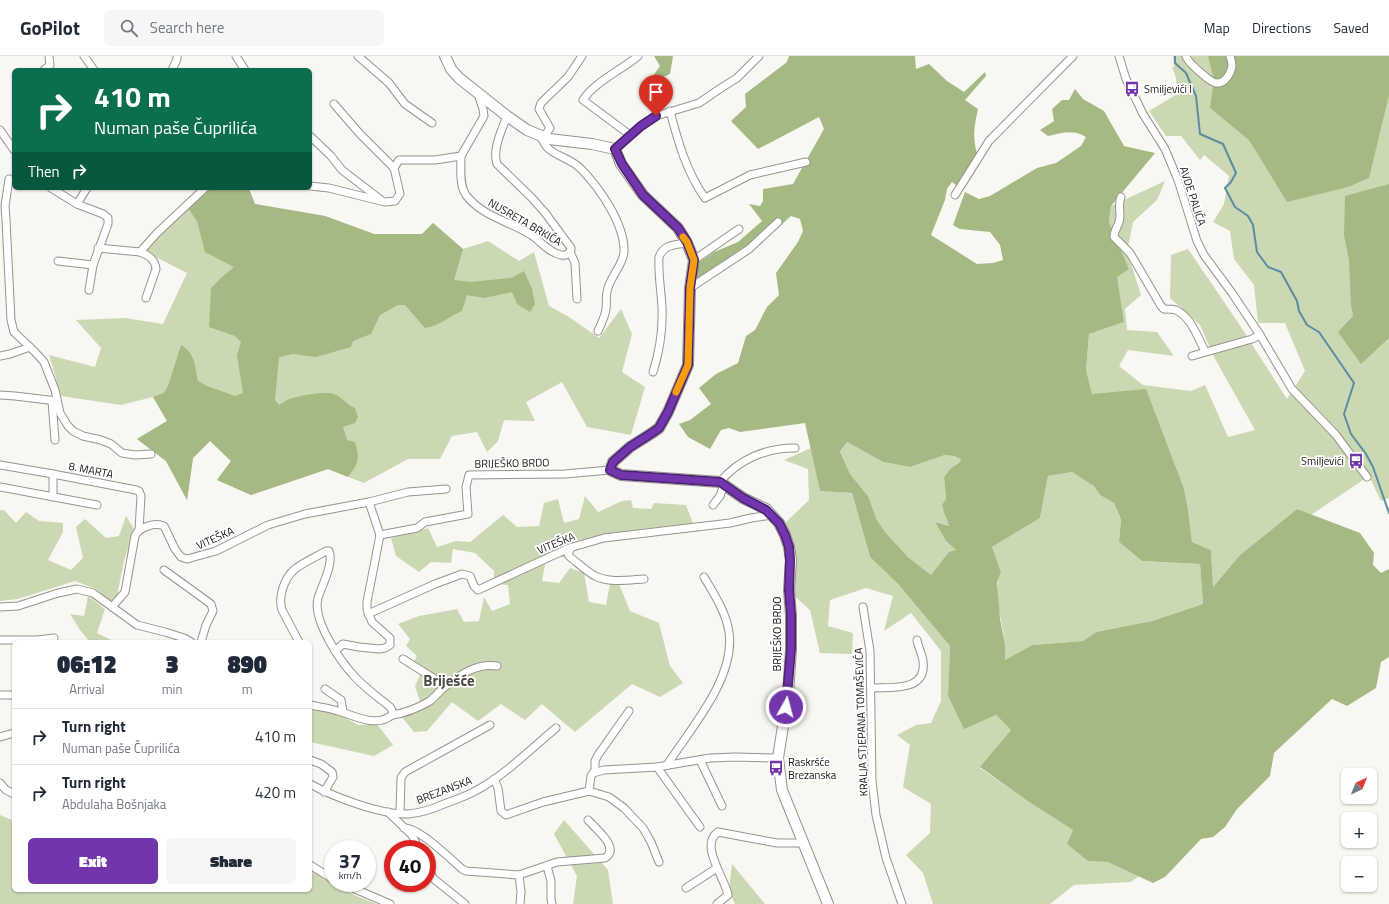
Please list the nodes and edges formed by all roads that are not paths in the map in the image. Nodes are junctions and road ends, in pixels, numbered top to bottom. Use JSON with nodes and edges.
{"nodes":[{"id":1,"x":50,"y":56,"type":"edge"},
{"id":2,"x":84,"y":56,"type":"edge"},
{"id":3,"x":177,"y":56,"type":"edge"},
{"id":4,"x":236,"y":56,"type":"edge"},
{"id":5,"x":358,"y":56,"type":"edge"},
{"id":6,"x":445,"y":56,"type":"edge"},
{"id":7,"x":638,"y":56,"type":"edge"},
{"id":8,"x":759,"y":56,"type":"edge"},
{"id":9,"x":1073,"y":56,"type":"edge"},
{"id":10,"x":1119,"y":56,"type":"edge"},
{"id":11,"x":1186,"y":56,"type":"edge"},
{"id":12,"x":1230,"y":56,"type":"edge"},
{"id":13,"x":579,"y":58,"type":"edge"},
{"id":14,"x":46,"y":68,"type":"edge"},
{"id":15,"x":93,"y":68,"type":"edge"},
{"id":16,"x":173,"y":68,"type":"edge"},
{"id":17,"x":244,"y":68,"type":"edge"},
{"id":18,"x":478,"y":94,"type":"junction"},
{"id":19,"x":334,"y":104,"type":"dead end"},
{"id":20,"x":670,"y":111,"type":"junction"},
{"id":21,"x":507,"y":116,"type":"junction"},
{"id":22,"x":432,"y":123,"type":"dead end"},
{"id":23,"x":0,"y":130,"type":"edge"},
{"id":24,"x":630,"y":135,"type":"junction"},
{"id":25,"x":540,"y":136,"type":"junction"},
{"id":26,"x":312,"y":138,"type":"edge"},
{"id":27,"x":12,"y":147,"type":"edge"},
{"id":28,"x":615,"y":149,"type":"junction"},
{"id":29,"x":461,"y":156,"type":"junction"},
{"id":30,"x":806,"y":162,"type":"dead end"},
{"id":31,"x":394,"y":168,"type":"junction"},
{"id":32,"x":9,"y":179,"type":"dead end"},
{"id":33,"x":312,"y":186,"type":"edge"},
{"id":34,"x":54,"y":190,"type":"edge"},
{"id":35,"x":86,"y":190,"type":"edge"},
{"id":36,"x":203,"y":190,"type":"edge"},
{"id":37,"x":955,"y":195,"type":"dead end"},
{"id":38,"x":1121,"y":196,"type":"dead end"},
{"id":39,"x":385,"y":202,"type":"junction"},
{"id":40,"x":77,"y":204,"type":"junction"},
{"id":41,"x":778,"y":222,"type":"dead end"},
{"id":42,"x":739,"y":228,"type":"dead end"},
{"id":43,"x":687,"y":242,"type":"junction"},
{"id":44,"x":98,"y":248,"type":"junction"},
{"id":45,"x":140,"y":252,"type":"junction"},
{"id":46,"x":570,"y":252,"type":"junction"},
{"id":47,"x":694,"y":260,"type":"junction"},
{"id":48,"x":58,"y":261,"type":"dead end"},
{"id":49,"x":4,"y":262,"type":"edge"},
{"id":50,"x":93,"y":265,"type":"junction"},
{"id":51,"x":690,"y":288,"type":"junction"},
{"id":52,"x":89,"y":290,"type":"dead end"},
{"id":53,"x":146,"y":298,"type":"dead end"},
{"id":54,"x":577,"y":299,"type":"dead end"},
{"id":55,"x":598,"y":332,"type":"dead end"},
{"id":56,"x":1260,"y":335,"type":"junction"},
{"id":57,"x":30,"y":347,"type":"junction"},
{"id":58,"x":1205,"y":351,"type":"junction"},
{"id":59,"x":0,"y":356,"type":"edge"},
{"id":60,"x":1192,"y":356,"type":"dead end"},
{"id":61,"x":653,"y":372,"type":"dead end"},
{"id":62,"x":0,"y":395,"type":"edge"},
{"id":63,"x":54,"y":401,"type":"junction"},
{"id":64,"x":55,"y":440,"type":"dead end"},
{"id":65,"x":795,"y":448,"type":"dead end"},
{"id":66,"x":151,"y":454,"type":"dead end"},
{"id":67,"x":0,"y":465,"type":"edge"},
{"id":68,"x":610,"y":470,"type":"junction"},
{"id":69,"x":53,"y":474,"type":"junction"},
{"id":70,"x":1367,"y":478,"type":"dead end"},
{"id":71,"x":722,"y":483,"type":"junction"},
{"id":72,"x":0,"y":487,"type":"edge"},
{"id":73,"x":446,"y":488,"type":"dead end"},
{"id":74,"x":53,"y":497,"type":"junction"},
{"id":75,"x":369,"y":502,"type":"junction"},
{"id":76,"x":97,"y":505,"type":"dead end"},
{"id":77,"x":713,"y":505,"type":"dead end"},
{"id":78,"x":772,"y":515,"type":"junction"},
{"id":79,"x":139,"y":530,"type":"junction"},
{"id":80,"x":380,"y":535,"type":"junction"},
{"id":81,"x":571,"y":548,"type":"junction"},
{"id":82,"x":164,"y":570,"type":"dead end"},
{"id":83,"x":704,"y":577,"type":"dead end"},
{"id":84,"x":644,"y":579,"type":"dead end"},
{"id":85,"x":0,"y":607,"type":"edge"},
{"id":86,"x":112,"y":607,"type":"junction"},
{"id":87,"x":863,"y":608,"type":"dead end"},
{"id":88,"x":368,"y":614,"type":"junction"},
{"id":89,"x":54,"y":638,"type":"dead end"},
{"id":90,"x":0,"y":640,"type":"edge"},
{"id":91,"x":188,"y":640,"type":"edge"},
{"id":92,"x":201,"y":640,"type":"edge"},
{"id":93,"x":298,"y":640,"type":"edge"},
{"id":94,"x":917,"y":640,"type":"dead end"},
{"id":95,"x":335,"y":651,"type":"junction"},
{"id":96,"x":403,"y":659,"type":"dead end"},
{"id":97,"x":497,"y":666,"type":"dead end"},
{"id":98,"x":446,"y":686,"type":"junction"},
{"id":99,"x":871,"y":688,"type":"junction"},
{"id":100,"x":325,"y":689,"type":"dead end"},
{"id":101,"x":0,"y":695,"type":"edge"},
{"id":102,"x":12,"y":695,"type":"edge"},
{"id":103,"x":312,"y":705,"type":"edge"},
{"id":104,"x":629,"y":711,"type":"dead end"},
{"id":105,"x":343,"y":712,"type":"junction"},
{"id":106,"x":392,"y":715,"type":"junction"},
{"id":107,"x":490,"y":725,"type":"dead end"},
{"id":108,"x":556,"y":728,"type":"dead end"},
{"id":109,"x":12,"y":734,"type":"edge"},
{"id":110,"x":0,"y":737,"type":"edge"},
{"id":111,"x":778,"y":758,"type":"junction"},
{"id":112,"x":700,"y":760,"type":"junction"},
{"id":113,"x":312,"y":761,"type":"edge"},
{"id":114,"x":667,"y":765,"type":"junction"},
{"id":115,"x":657,"y":767,"type":"junction"},
{"id":116,"x":596,"y":772,"type":"junction"},
{"id":117,"x":494,"y":779,"type":"junction"},
{"id":118,"x":0,"y":783,"type":"edge"},
{"id":119,"x":312,"y":785,"type":"edge"},
{"id":120,"x":589,"y":791,"type":"junction"},
{"id":121,"x":324,"y":792,"type":"junction"},
{"id":122,"x":12,"y":793,"type":"edge"},
{"id":123,"x":722,"y":806,"type":"dead end"},
{"id":124,"x":388,"y":812,"type":"junction"},
{"id":125,"x":400,"y":813,"type":"junction"},
{"id":126,"x":588,"y":820,"type":"dead end"},
{"id":127,"x":700,"y":827,"type":"dead end"},
{"id":128,"x":404,"y":828,"type":"junction"},
{"id":129,"x":416,"y":840,"type":"edge"},
{"id":130,"x":802,"y":843,"type":"junction"},
{"id":131,"x":659,"y":862,"type":"dead end"},
{"id":132,"x":312,"y":866,"type":"edge"},
{"id":133,"x":547,"y":866,"type":"junction"},
{"id":134,"x":717,"y":868,"type":"junction"},
{"id":135,"x":324,"y":874,"type":"edge"},
{"id":136,"x":519,"y":875,"type":"junction"},
{"id":137,"x":436,"y":881,"type":"edge"},
{"id":138,"x":686,"y":888,"type":"dead end"},
{"id":139,"x":362,"y":892,"type":"edge"},
{"id":140,"x":390,"y":904,"type":"edge"},
{"id":141,"x":465,"y":904,"type":"edge"},
{"id":142,"x":520,"y":904,"type":"edge"},
{"id":143,"x":552,"y":904,"type":"edge"},
{"id":144,"x":717,"y":904,"type":"edge"},
{"id":145,"x":828,"y":904,"type":"edge"},
{"id":146,"x":902,"y":904,"type":"edge"}],
"edges":[{"from":1,"to":14,"type":"street"},
{"from":2,"to":15,"type":"street"},
{"from":3,"to":16,"type":"street"},
{"from":4,"to":17,"type":"street"},
{"from":5,"to":22,"type":"street"},
{"from":6,"to":18,"type":"street"},
{"from":7,"to":24,"type":"street"},
{"from":8,"to":20,"type":"street"},
{"from":9,"to":37,"type":"street"},
{"from":10,"to":56,"type":"street","name":"AVDE PALIĆA"},
{"from":11,"to":12,"type":"street"},
{"from":13,"to":25,"type":"street"},
{"from":18,"to":21,"type":"street"},
{"from":18,"to":29,"type":"street"},
{"from":19,"to":31,"type":"street"},
{"from":20,"to":24,"type":"street"},
{"from":20,"to":30,"type":"street"},
{"from":21,"to":25,"type":"street"},
{"from":21,"to":46,"type":"street","name":"NUSRETA BRKIĆA"},
{"from":23,"to":27,"type":"street"},
{"from":24,"to":28,"type":"street"},
{"from":25,"to":28,"type":"street"},
{"from":25,"to":55,"type":"street"},
{"from":26,"to":39,"type":"street"},
{"from":28,"to":43,"type":"street"},
{"from":29,"to":31,"type":"street"},
{"from":29,"to":46,"type":"street","name":"NUSRETA BRKIĆA"},
{"from":31,"to":39,"type":"street"},
{"from":32,"to":49,"type":"street"},
{"from":33,"to":39,"type":"street"},
{"from":34,"to":40,"type":"street"},
{"from":35,"to":40,"type":"street"},
{"from":36,"to":45,"type":"street"},
{"from":38,"to":58,"type":"street"},
{"from":40,"to":44,"type":"street"},
{"from":41,"to":51,"type":"street"},
{"from":42,"to":47,"type":"street"},
{"from":43,"to":47,"type":"street"},
{"from":43,"to":61,"type":"street"},
{"from":44,"to":45,"type":"street"},
{"from":44,"to":50,"type":"street"},
{"from":45,"to":53,"type":"street"},
{"from":46,"to":54,"type":"street"},
{"from":47,"to":51,"type":"street"},
{"from":48,"to":50,"type":"street"},
{"from":49,"to":57,"type":"street"},
{"from":50,"to":52,"type":"street"},
{"from":51,"to":68,"type":"street"},
{"from":56,"to":58,"type":"street"},
{"from":56,"to":70,"type":"street","name":"AVDE PALIĆA"},
{"from":57,"to":59,"type":"street"},
{"from":57,"to":63,"type":"street"},
{"from":58,"to":60,"type":"street"},
{"from":62,"to":63,"type":"street"},
{"from":63,"to":64,"type":"street"},
{"from":63,"to":66,"type":"street"},
{"from":65,"to":71,"type":"street"},
{"from":67,"to":69,"type":"street","name":"8. MARTA"},
{"from":68,"to":71,"type":"street","name":"BRIJEŠKO BRDO"},
{"from":68,"to":80,"type":"street","name":"BRIJEŠKO BRDO"},
{"from":69,"to":74,"type":"street"},
{"from":69,"to":79,"type":"street","name":"8. MARTA"},
{"from":71,"to":77,"type":"street"},
{"from":71,"to":78,"type":"street","name":"BRIJEŠKO BRDO"},
{"from":72,"to":74,"type":"street"},
{"from":73,"to":75,"type":"street","name":"VITEŠKA"},
{"from":74,"to":76,"type":"street"},
{"from":75,"to":79,"type":"street","name":"VITEŠKA"},
{"from":75,"to":80,"type":"street"},
{"from":78,"to":81,"type":"street","name":"VITEŠKA"},
{"from":78,"to":111,"type":"street","name":"BRIJEŠKO BRDO"},
{"from":79,"to":86,"type":"street"},
{"from":80,"to":88,"type":"street"},
{"from":81,"to":84,"type":"street"},
{"from":81,"to":88,"type":"street","name":"VITEŠKA"},
{"from":82,"to":92,"type":"street"},
{"from":83,"to":114,"type":"street"},
{"from":85,"to":86,"type":"street"},
{"from":86,"to":91,"type":"street"},
{"from":87,"to":99,"type":"street","name":"KRALJA STJEPANA TOMAŠEVIĆA"},
{"from":88,"to":95,"type":"street"},
{"from":89,"to":90,"type":"street"},
{"from":93,"to":95,"type":"street"},
{"from":94,"to":99,"type":"street"},
{"from":95,"to":106,"type":"street"},
{"from":96,"to":98,"type":"street"},
{"from":97,"to":98,"type":"street"},
{"from":98,"to":106,"type":"street"},
{"from":99,"to":146,"type":"street","name":"KRALJA STJEPANA TOMAŠEVIĆA"},
{"from":100,"to":105,"type":"street"},
{"from":101,"to":102,"type":"street"},
{"from":103,"to":105,"type":"street"},
{"from":104,"to":116,"type":"street"},
{"from":105,"to":106,"type":"street"},
{"from":107,"to":125,"type":"street"},
{"from":108,"to":117,"type":"street","name":"BREZANSKA"},
{"from":109,"to":110,"type":"street"},
{"from":111,"to":112,"type":"street"},
{"from":111,"to":130,"type":"street","name":"BRIJEŠKO BRDO"},
{"from":112,"to":114,"type":"street"},
{"from":112,"to":123,"type":"street"},
{"from":113,"to":121,"type":"street"},
{"from":114,"to":115,"type":"street"},
{"from":115,"to":116,"type":"street"},
{"from":115,"to":127,"type":"street"},
{"from":116,"to":120,"type":"street"},
{"from":117,"to":120,"type":"street"},
{"from":117,"to":125,"type":"street","name":"BREZANSKA"},
{"from":118,"to":122,"type":"street"},
{"from":119,"to":121,"type":"street","name":"BREZANSKA"},
{"from":120,"to":131,"type":"street"},
{"from":121,"to":124,"type":"street","name":"BREZANSKA"},
{"from":124,"to":125,"type":"street","name":"BREZANSKA"},
{"from":124,"to":128,"type":"street"},
{"from":126,"to":133,"type":"street"},
{"from":128,"to":129,"type":"street"},
{"from":128,"to":136,"type":"street"},
{"from":130,"to":134,"type":"street"},
{"from":130,"to":145,"type":"street","name":"BRIJEŠKO BRDO"},
{"from":132,"to":135,"type":"street"},
{"from":133,"to":136,"type":"street"},
{"from":133,"to":143,"type":"street"},
{"from":134,"to":138,"type":"street"},
{"from":134,"to":144,"type":"street"},
{"from":136,"to":142,"type":"street"},
{"from":137,"to":141,"type":"street"},
{"from":139,"to":140,"type":"street"}]}
